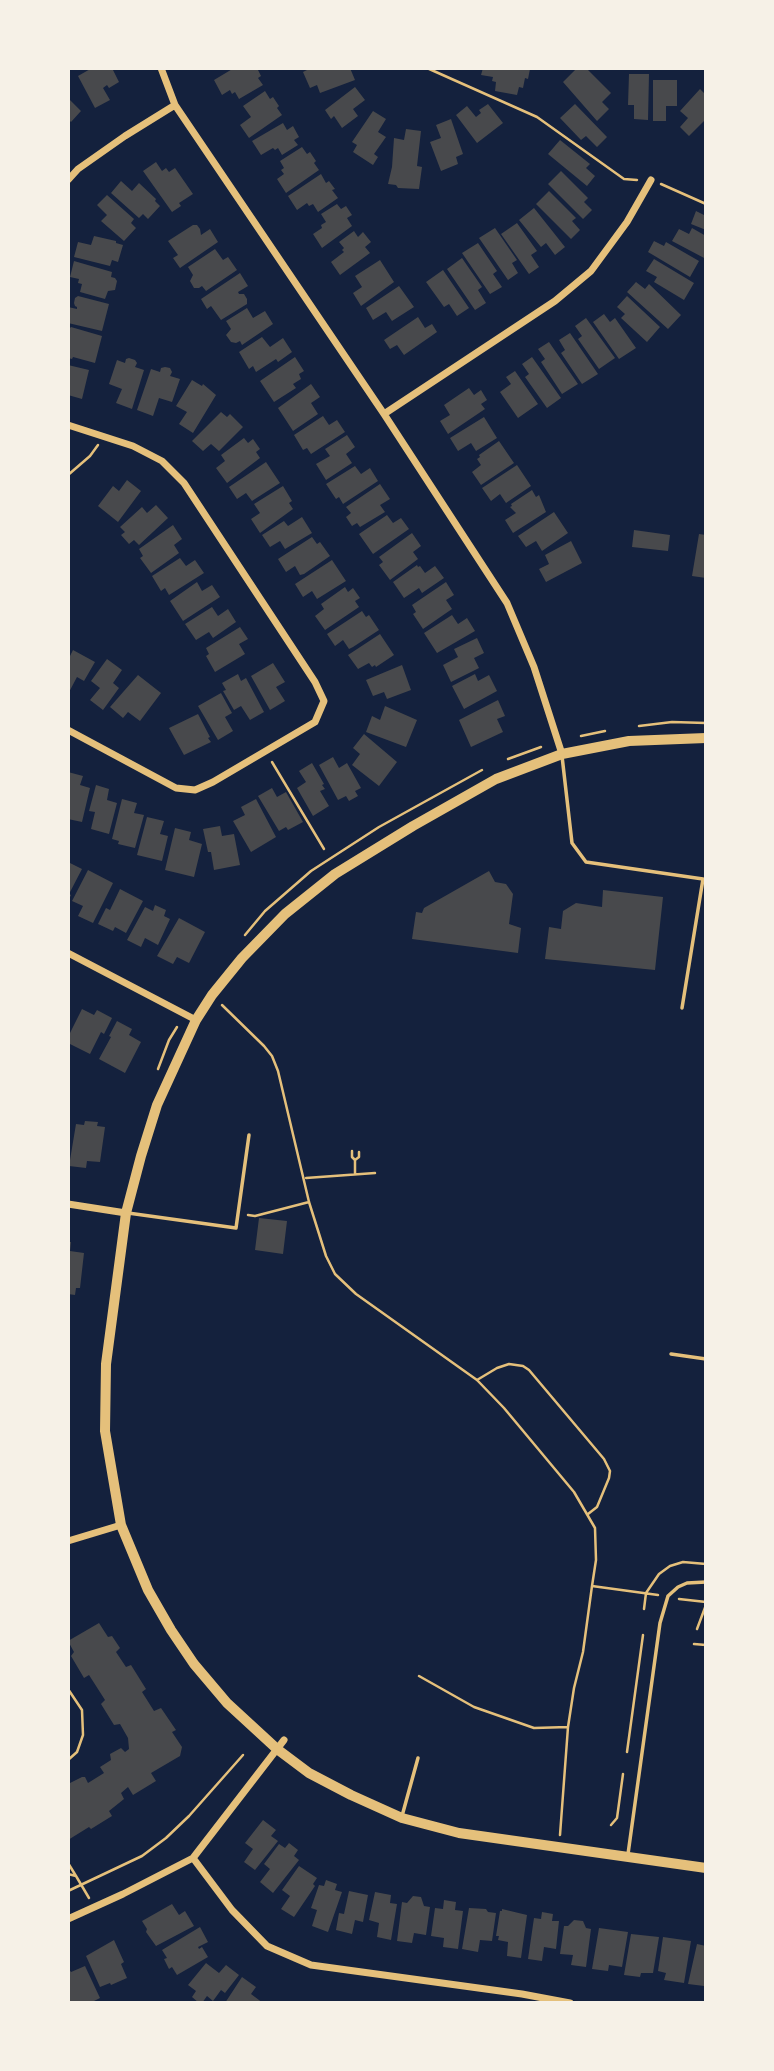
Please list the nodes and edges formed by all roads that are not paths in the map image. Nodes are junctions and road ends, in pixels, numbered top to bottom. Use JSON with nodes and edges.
{"nodes":[{"id":1,"x":161,"y":68,"type":"edge"},
{"id":2,"x":175,"y":105,"type":"junction"},
{"id":3,"x":68,"y":180,"type":"edge"},
{"id":4,"x":651,"y":180,"type":"road end"},
{"id":5,"x":384,"y":414,"type":"junction"},
{"id":6,"x":68,"y":425,"type":"edge"},
{"id":7,"x":68,"y":730,"type":"edge"},
{"id":8,"x":706,"y":738,"type":"edge"},
{"id":9,"x":562,"y":754,"type":"junction"},
{"id":10,"x":705,"y":878,"type":"edge"},
{"id":11,"x":68,"y":953,"type":"edge"},
{"id":12,"x":682,"y":1007,"type":"dead end"},
{"id":13,"x":196,"y":1020,"type":"junction"},
{"id":14,"x":248,"y":1135,"type":"dead end"},
{"id":15,"x":68,"y":1204,"type":"edge"},
{"id":16,"x":126,"y":1213,"type":"junction"},
{"id":17,"x":671,"y":1354,"type":"dead end"},
{"id":18,"x":706,"y":1359,"type":"edge"},
{"id":19,"x":121,"y":1525,"type":"junction"},
{"id":20,"x":68,"y":1541,"type":"edge"},
{"id":21,"x":706,"y":1582,"type":"edge"},
{"id":22,"x":284,"y":1740,"type":"dead end"},
{"id":23,"x":276,"y":1749,"type":"junction"},
{"id":24,"x":418,"y":1758,"type":"dead end"},
{"id":25,"x":402,"y":1818,"type":"junction"},
{"id":26,"x":628,"y":1856,"type":"junction"},
{"id":27,"x":193,"y":1858,"type":"junction"},
{"id":28,"x":706,"y":1868,"type":"edge"},
{"id":29,"x":68,"y":1919,"type":"edge"},
{"id":30,"x":570,"y":2003,"type":"edge"}],
"edges":[{"from":1,"to":2,"type":"street"},
{"from":2,"to":3,"type":"street"},
{"from":2,"to":5,"type":"street"},
{"from":4,"to":5,"type":"street"},
{"from":5,"to":9,"type":"street"},
{"from":6,"to":7,"type":"street"},
{"from":8,"to":9,"type":"street"},
{"from":9,"to":10,"type":"lane"},
{"from":9,"to":13,"type":"street"},
{"from":10,"to":12,"type":"lane"},
{"from":11,"to":13,"type":"street"},
{"from":13,"to":16,"type":"street"},
{"from":14,"to":16,"type":"lane"},
{"from":15,"to":16,"type":"street"},
{"from":16,"to":19,"type":"street"},
{"from":17,"to":18,"type":"lane"},
{"from":19,"to":20,"type":"street"},
{"from":19,"to":23,"type":"street"},
{"from":21,"to":26,"type":"lane"},
{"from":22,"to":23,"type":"street"},
{"from":23,"to":25,"type":"street"},
{"from":23,"to":27,"type":"street"},
{"from":24,"to":25,"type":"lane"},
{"from":25,"to":26,"type":"street"},
{"from":26,"to":28,"type":"street"},
{"from":27,"to":29,"type":"street"},
{"from":27,"to":30,"type":"street"}]}
